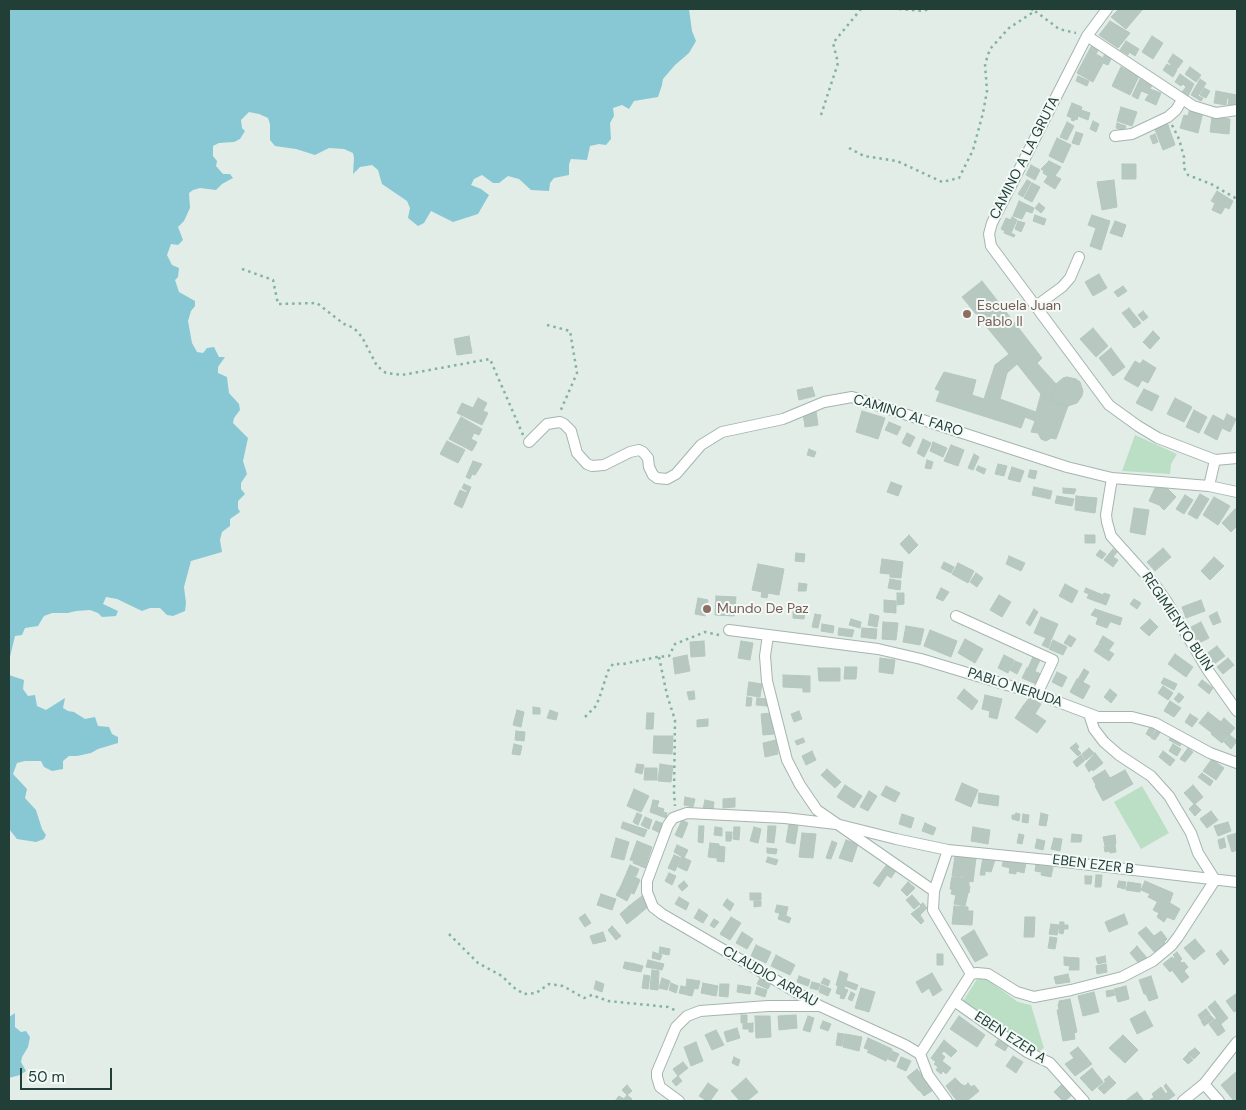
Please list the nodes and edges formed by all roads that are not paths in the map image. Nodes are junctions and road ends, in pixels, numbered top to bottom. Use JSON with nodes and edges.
{"nodes":[{"id":1,"x":1106,"y":9,"type":"edge"},
{"id":2,"x":1087,"y":36,"type":"junction"},
{"id":3,"x":1182,"y":100,"type":"junction"},
{"id":4,"x":1237,"y":110,"type":"edge"},
{"id":5,"x":1115,"y":136,"type":"dead end"},
{"id":6,"x":1079,"y":257,"type":"dead end"},
{"id":7,"x":1036,"y":306,"type":"junction"},
{"id":8,"x":529,"y":442,"type":"road end"},
{"id":9,"x":1237,"y":458,"type":"edge"},
{"id":10,"x":1215,"y":460,"type":"junction"},
{"id":11,"x":1112,"y":478,"type":"junction"},
{"id":12,"x":1209,"y":486,"type":"junction"},
{"id":13,"x":1237,"y":492,"type":"edge"},
{"id":14,"x":956,"y":616,"type":"dead end"},
{"id":15,"x":729,"y":630,"type":"road end"},
{"id":16,"x":768,"y":635,"type":"junction"},
{"id":17,"x":1037,"y":694,"type":"junction"},
{"id":18,"x":1237,"y":711,"type":"edge"},
{"id":19,"x":1089,"y":714,"type":"junction"},
{"id":20,"x":1237,"y":762,"type":"edge"},
{"id":21,"x":836,"y":824,"type":"junction"},
{"id":22,"x":668,"y":825,"type":"joint"},
{"id":23,"x":948,"y":850,"type":"junction"},
{"id":24,"x":1215,"y":880,"type":"junction"},
{"id":25,"x":1237,"y":882,"type":"edge"},
{"id":26,"x":934,"y":891,"type":"junction"},
{"id":27,"x":971,"y":974,"type":"junction"},
{"id":28,"x":954,"y":1000,"type":"junction"},
{"id":29,"x":820,"y":1006,"type":"junction"},
{"id":30,"x":1237,"y":1042,"type":"edge"},
{"id":31,"x":920,"y":1054,"type":"junction"},
{"id":32,"x":1204,"y":1084,"type":"junction"},
{"id":33,"x":679,"y":1101,"type":"edge"},
{"id":34,"x":947,"y":1101,"type":"edge"},
{"id":35,"x":1084,"y":1101,"type":"edge"},
{"id":36,"x":1183,"y":1101,"type":"edge"},
{"id":37,"x":1218,"y":1101,"type":"edge"}],
"edges":[{"from":1,"to":2,"type":"street"},
{"from":2,"to":3,"type":"street"},
{"from":2,"to":7,"type":"street","name":"CAMINO A LA GRUTA"},
{"from":3,"to":4,"type":"street"},
{"from":3,"to":5,"type":"street"},
{"from":6,"to":7,"type":"street"},
{"from":7,"to":10,"type":"street","name":"CAMINO A LA GRUTA"},
{"from":8,"to":11,"type":"street","name":"CAMINO AL FARO"},
{"from":9,"to":10,"type":"street","name":"CAMINO A LA GRUTA"},
{"from":10,"to":12,"type":"street"},
{"from":11,"to":12,"type":"street","name":"CAMINO AL FARO"},
{"from":11,"to":18,"type":"street","name":"REGIMIENTO BUIN"},
{"from":12,"to":13,"type":"street","name":"CAMINO AL FARO"},
{"from":14,"to":17,"type":"street"},
{"from":15,"to":16,"type":"street","name":"PABLO NERUDA"},
{"from":16,"to":17,"type":"street","name":"PABLO NERUDA"},
{"from":16,"to":21,"type":"street","name":"EBEN EZER B"},
{"from":17,"to":19,"type":"street","name":"PABLO NERUDA"},
{"from":19,"to":20,"type":"street","name":"PABLO NERUDA"},
{"from":19,"to":24,"type":"street"},
{"from":21,"to":22,"type":"street","name":"EBEN EZER B"},
{"from":21,"to":23,"type":"street","name":"EBEN EZER B"},
{"from":21,"to":26,"type":"street","name":"EBEN EZER B"},
{"from":22,"to":29,"type":"street","name":"CLAUDIO ARRAU"},
{"from":23,"to":24,"type":"street","name":"EBEN EZER B"},
{"from":23,"to":26,"type":"street"},
{"from":24,"to":25,"type":"street","name":"EBEN EZER B"},
{"from":24,"to":27,"type":"street"},
{"from":26,"to":27,"type":"street"},
{"from":27,"to":28,"type":"street"},
{"from":28,"to":31,"type":"street"},
{"from":28,"to":35,"type":"street","name":"EBEN EZER A"},
{"from":29,"to":31,"type":"street","name":"CLAUDIO ARRAU"},
{"from":29,"to":33,"type":"street"},
{"from":30,"to":32,"type":"street"},
{"from":31,"to":34,"type":"street"},
{"from":32,"to":36,"type":"street"},
{"from":32,"to":37,"type":"street"}]}
